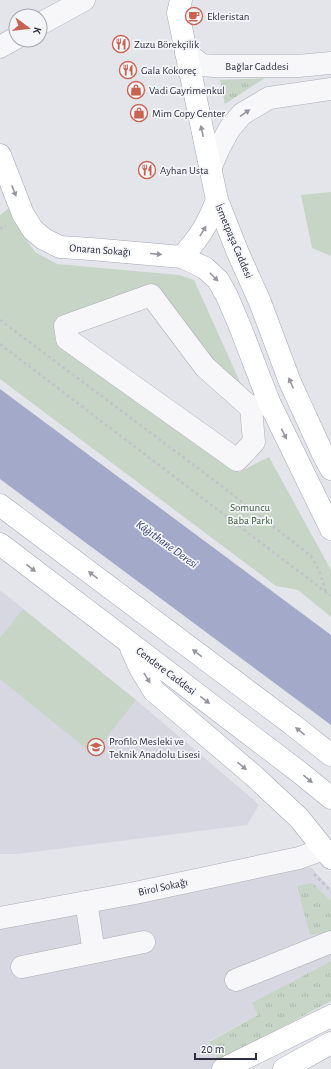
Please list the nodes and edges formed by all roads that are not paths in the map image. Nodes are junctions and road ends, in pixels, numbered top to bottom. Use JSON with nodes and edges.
{"nodes":[{"id":1,"x":84,"y":0,"type":"edge"},
{"id":2,"x":181,"y":0,"type":"edge"},
{"id":3,"x":48,"y":20,"type":"edge"},
{"id":4,"x":186,"y":52,"type":"junction"},
{"id":5,"x":331,"y":63,"type":"edge"},
{"id":6,"x":331,"y":89,"type":"edge"},
{"id":7,"x":0,"y":155,"type":"edge"},
{"id":8,"x":210,"y":169,"type":"junction"},
{"id":9,"x":217,"y":200,"type":"junction"},
{"id":10,"x":182,"y":257,"type":"junction"},
{"id":11,"x":260,"y":405,"type":"junction"},
{"id":12,"x":331,"y":469,"type":"edge"},
{"id":13,"x":0,"y":505,"type":"edge"},
{"id":14,"x":331,"y":529,"type":"edge"},
{"id":15,"x":0,"y":544,"type":"edge"},
{"id":16,"x":129,"y":643,"type":"junction"},
{"id":17,"x":331,"y":756,"type":"edge"},
{"id":18,"x":331,"y":798,"type":"edge"},
{"id":19,"x":328,"y":854,"type":"edge"},
{"id":20,"x":86,"y":902,"type":"junction"},
{"id":21,"x":0,"y":918,"type":"edge"},
{"id":22,"x":144,"y":942,"type":"dead end"},
{"id":23,"x":331,"y":942,"type":"edge"},
{"id":24,"x":94,"y":952,"type":"junction"},
{"id":25,"x":22,"y":967,"type":"dead end"},
{"id":26,"x":236,"y":980,"type":"dead end"},
{"id":27,"x":331,"y":1016,"type":"edge"},
{"id":28,"x":331,"y":1043,"type":"edge"},
{"id":29,"x":223,"y":1069,"type":"edge"},
{"id":30,"x":284,"y":1069,"type":"edge"}],
"edges":[{"from":1,"to":3,"type":"street"},
{"from":2,"to":4,"type":"main road","name":"İsmetpaşa Caddesi"},
{"from":4,"to":5,"type":"street","name":"Bağlar Caddesi"},
{"from":8,"to":4,"type":"main road","name":"İsmetpaşa Caddesi","one_way":true},
{"from":8,"to":6,"type":"street","one_way":true},
{"from":7,"to":10,"type":"main road","name":"Onaran Sokağı","one_way":true},
{"from":8,"to":9,"type":"main road","name":"İsmetpaşa Caddesi"},
{"from":10,"to":9,"type":"main road","one_way":true},
{"from":12,"to":9,"type":"main road","name":"İsmetpaşa Caddesi","one_way":true},
{"from":10,"to":11,"type":"main road","one_way":true},
{"from":11,"to":11,"type":"street"},
{"from":11,"to":14,"type":"main road","one_way":true},
{"from":17,"to":13,"type":"main road","one_way":true},
{"from":15,"to":16,"type":"main road","name":"Cendere Caddesi","one_way":true},
{"from":16,"to":18,"type":"main road","name":"Cendere Caddesi","one_way":true},
{"from":16,"to":19,"type":"main road","one_way":true},
{"from":19,"to":20,"type":"street","name":"Birol Sokağı"},
{"from":20,"to":21,"type":"street","name":"Birol Sokağı"},
{"from":20,"to":24,"type":"street"},
{"from":22,"to":24,"type":"street"},
{"from":23,"to":26,"type":"street"},
{"from":24,"to":25,"type":"street"},
{"from":27,"to":29,"type":"main road"},
{"from":28,"to":30,"type":"main road"}]}
